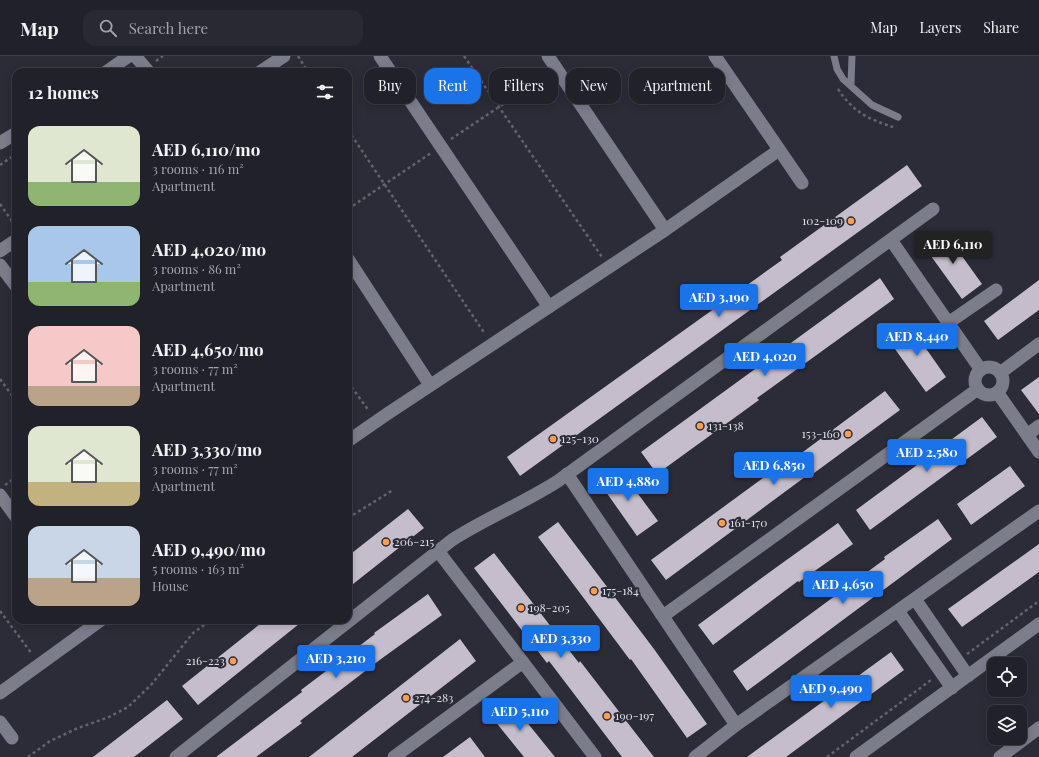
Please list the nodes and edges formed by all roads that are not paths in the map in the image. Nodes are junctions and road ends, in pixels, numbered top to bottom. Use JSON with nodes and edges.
{"nodes":[{"id":1,"x":129,"y":56,"type":"edge"},
{"id":2,"x":135,"y":56,"type":"edge"},
{"id":3,"x":284,"y":56,"type":"edge"},
{"id":4,"x":380,"y":56,"type":"edge"},
{"id":5,"x":548,"y":56,"type":"edge"},
{"id":6,"x":715,"y":56,"type":"edge"},
{"id":7,"x":834,"y":56,"type":"edge"},
{"id":8,"x":852,"y":56,"type":"edge"},
{"id":9,"x":116,"y":68,"type":"edge"},
{"id":10,"x":146,"y":68,"type":"edge"},
{"id":11,"x":266,"y":68,"type":"edge"},
{"id":12,"x":851,"y":84,"type":"junction"},
{"id":13,"x":898,"y":117,"type":"dead end"},
{"id":14,"x":12,"y":136,"type":"edge"},
{"id":15,"x":0,"y":144,"type":"edge"},
{"id":16,"x":779,"y":150,"type":"junction"},
{"id":17,"x":802,"y":183,"type":"dead end"},
{"id":18,"x":934,"y":209,"type":"dead end"},
{"id":19,"x":665,"y":230,"type":"junction"},
{"id":20,"x":891,"y":240,"type":"junction"},
{"id":21,"x":12,"y":243,"type":"edge"},
{"id":22,"x":0,"y":251,"type":"edge"},
{"id":23,"x":0,"y":265,"type":"edge"},
{"id":24,"x":352,"y":265,"type":"edge"},
{"id":25,"x":12,"y":281,"type":"edge"},
{"id":26,"x":996,"y":290,"type":"dead end"},
{"id":27,"x":549,"y":307,"type":"junction"},
{"id":28,"x":948,"y":323,"type":"junction"},
{"id":29,"x":1039,"y":344,"type":"edge"},
{"id":30,"x":981,"y":370,"type":"junction"},
{"id":31,"x":1000,"y":372,"type":"junction"},
{"id":32,"x":430,"y":385,"type":"junction"},
{"id":33,"x":978,"y":389,"type":"junction"},
{"id":34,"x":997,"y":392,"type":"junction"},
{"id":35,"x":1039,"y":426,"type":"edge"},
{"id":36,"x":1027,"y":435,"type":"junction"},
{"id":37,"x":352,"y":438,"type":"edge"},
{"id":38,"x":1039,"y":452,"type":"edge"},
{"id":39,"x":567,"y":474,"type":"junction"},
{"id":40,"x":0,"y":495,"type":"edge"},
{"id":41,"x":1039,"y":511,"type":"edge"},
{"id":42,"x":12,"y":512,"type":"edge"},
{"id":43,"x":438,"y":551,"type":"junction"},
{"id":44,"x":915,"y":599,"type":"junction"},
{"id":45,"x":898,"y":611,"type":"junction"},
{"id":46,"x":663,"y":616,"type":"junction"},
{"id":47,"x":352,"y":619,"type":"edge"},
{"id":48,"x":93,"y":624,"type":"edge"},
{"id":49,"x":345,"y":624,"type":"edge"},
{"id":50,"x":1039,"y":624,"type":"edge"},
{"id":51,"x":522,"y":662,"type":"junction"},
{"id":52,"x":968,"y":676,"type":"junction"},
{"id":53,"x":952,"y":688,"type":"junction"},
{"id":54,"x":0,"y":693,"type":"edge"},
{"id":55,"x":0,"y":722,"type":"edge"},
{"id":56,"x":736,"y":725,"type":"junction"},
{"id":57,"x":1039,"y":728,"type":"edge"},
{"id":58,"x":12,"y":738,"type":"dead end"},
{"id":59,"x":1002,"y":756,"type":"edge"},
{"id":60,"x":176,"y":757,"type":"edge"},
{"id":61,"x":394,"y":757,"type":"edge"},
{"id":62,"x":595,"y":757,"type":"edge"},
{"id":63,"x":695,"y":757,"type":"edge"},
{"id":64,"x":856,"y":757,"type":"edge"}],
"edges":[{"from":1,"to":9,"type":"street"},
{"from":2,"to":10,"type":"street"},
{"from":3,"to":11,"type":"street"},
{"from":4,"to":27,"type":"street"},
{"from":5,"to":19,"type":"street"},
{"from":6,"to":16,"type":"street"},
{"from":7,"to":12,"type":"lane"},
{"from":8,"to":12,"type":"lane"},
{"from":12,"to":13,"type":"lane"},
{"from":14,"to":15,"type":"street"},
{"from":16,"to":17,"type":"street"},
{"from":16,"to":19,"type":"street"},
{"from":18,"to":20,"type":"street"},
{"from":19,"to":27,"type":"street"},
{"from":20,"to":28,"type":"street"},
{"from":20,"to":39,"type":"street"},
{"from":21,"to":22,"type":"street"},
{"from":23,"to":25,"type":"street"},
{"from":24,"to":32,"type":"street"},
{"from":26,"to":28,"type":"street"},
{"from":27,"to":32,"type":"street"},
{"from":28,"to":30,"type":"street"},
{"from":29,"to":31,"type":"street"},
{"from":30,"to":31,"type":"street"},
{"from":30,"to":33,"type":"street"},
{"from":31,"to":34,"type":"street"},
{"from":32,"to":37,"type":"street"},
{"from":33,"to":34,"type":"street"},
{"from":33,"to":46,"type":"street"},
{"from":34,"to":36,"type":"street"},
{"from":35,"to":36,"type":"street"},
{"from":36,"to":38,"type":"street"},
{"from":39,"to":43,"type":"street"},
{"from":39,"to":46,"type":"street"},
{"from":40,"to":42,"type":"street"},
{"from":41,"to":44,"type":"street"},
{"from":43,"to":47,"type":"street"},
{"from":43,"to":51,"type":"street"},
{"from":44,"to":45,"type":"street"},
{"from":44,"to":52,"type":"street"},
{"from":45,"to":53,"type":"street"},
{"from":45,"to":56,"type":"street"},
{"from":46,"to":56,"type":"street"},
{"from":48,"to":54,"type":"street"},
{"from":49,"to":60,"type":"street"},
{"from":50,"to":52,"type":"street"},
{"from":51,"to":61,"type":"street"},
{"from":51,"to":62,"type":"street"},
{"from":52,"to":53,"type":"street"},
{"from":53,"to":64,"type":"street"},
{"from":55,"to":58,"type":"street"},
{"from":56,"to":63,"type":"street"},
{"from":57,"to":59,"type":"street"}]}
